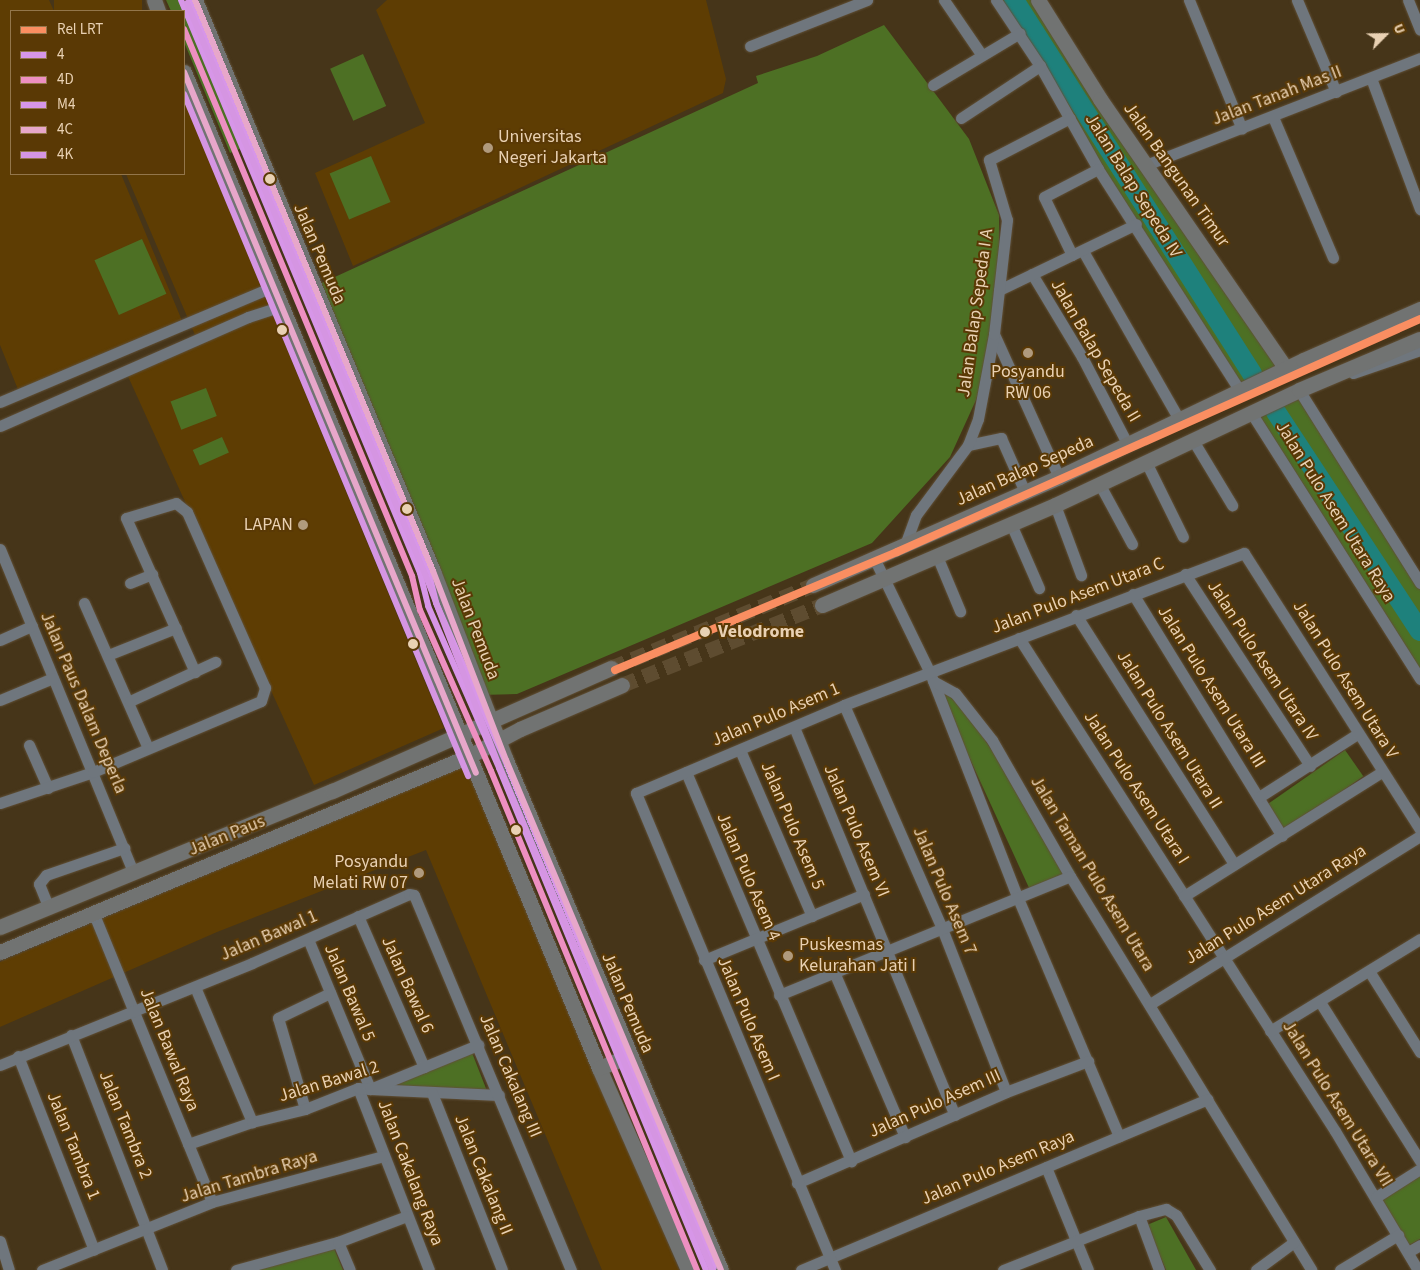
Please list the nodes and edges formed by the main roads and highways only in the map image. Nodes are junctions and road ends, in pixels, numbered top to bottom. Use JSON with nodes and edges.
{"nodes":[{"id":1,"x":194,"y":0,"type":"edge"},
{"id":2,"x":1038,"y":0,"type":"edge"},
{"id":3,"x":185,"y":74,"type":"edge"},
{"id":4,"x":1420,"y":309,"type":"edge"},
{"id":5,"x":1420,"y":339,"type":"edge"},
{"id":6,"x":1280,"y":372,"type":"junction"},
{"id":7,"x":1132,"y":443,"type":"junction"},
{"id":8,"x":1147,"y":464,"type":"junction"},
{"id":9,"x":814,"y":585,"type":"tunnel mouth"},
{"id":10,"x":822,"y":605,"type":"tunnel mouth"},
{"id":11,"x":612,"y":668,"type":"tunnel mouth"},
{"id":12,"x":622,"y":685,"type":"tunnel mouth"},
{"id":13,"x":490,"y":720,"type":"junction"},
{"id":14,"x":460,"y":735,"type":"junction"},
{"id":15,"x":498,"y":740,"type":"junction"},
{"id":16,"x":469,"y":756,"type":"junction"},
{"id":17,"x":0,"y":927,"type":"edge"},
{"id":18,"x":0,"y":952,"type":"edge"},
{"id":19,"x":629,"y":1056,"type":"junction"},
{"id":20,"x":599,"y":1068,"type":"junction"},
{"id":21,"x":688,"y":1270,"type":"edge"},
{"id":22,"x":721,"y":1270,"type":"edge"}],
"edges":[{"from":1,"to":13,"type":"main road","name":"Jalan Pemuda"},
{"from":2,"to":6,"type":"main road","name":"Jalan Bangunan Timur"},
{"from":3,"to":14,"type":"main road"},
{"from":4,"to":6,"type":"main road","name":"Jalan Balap Sepeda"},
{"from":5,"to":8,"type":"main road"},
{"from":6,"to":7,"type":"main road","name":"Jalan Balap Sepeda"},
{"from":7,"to":8,"type":"main road"},
{"from":7,"to":9,"type":"main road","name":"Jalan Balap Sepeda"},
{"from":8,"to":10,"type":"main road"},
{"from":11,"to":13,"type":"main road"},
{"from":12,"to":15,"type":"main road"},
{"from":13,"to":14,"type":"main road"},
{"from":13,"to":15,"type":"main road","name":"Jalan Pemuda"},
{"from":14,"to":16,"type":"main road"},
{"from":14,"to":17,"type":"main road","name":"Jalan Paus"},
{"from":15,"to":16,"type":"main road"},
{"from":15,"to":19,"type":"main road","name":"Jalan Pemuda"},
{"from":16,"to":18,"type":"main road","name":"Jalan Paus"},
{"from":16,"to":20,"type":"main road"},
{"from":19,"to":20,"type":"main road"},
{"from":19,"to":22,"type":"main road","name":"Jalan Pemuda"},
{"from":20,"to":21,"type":"main road"}]}
